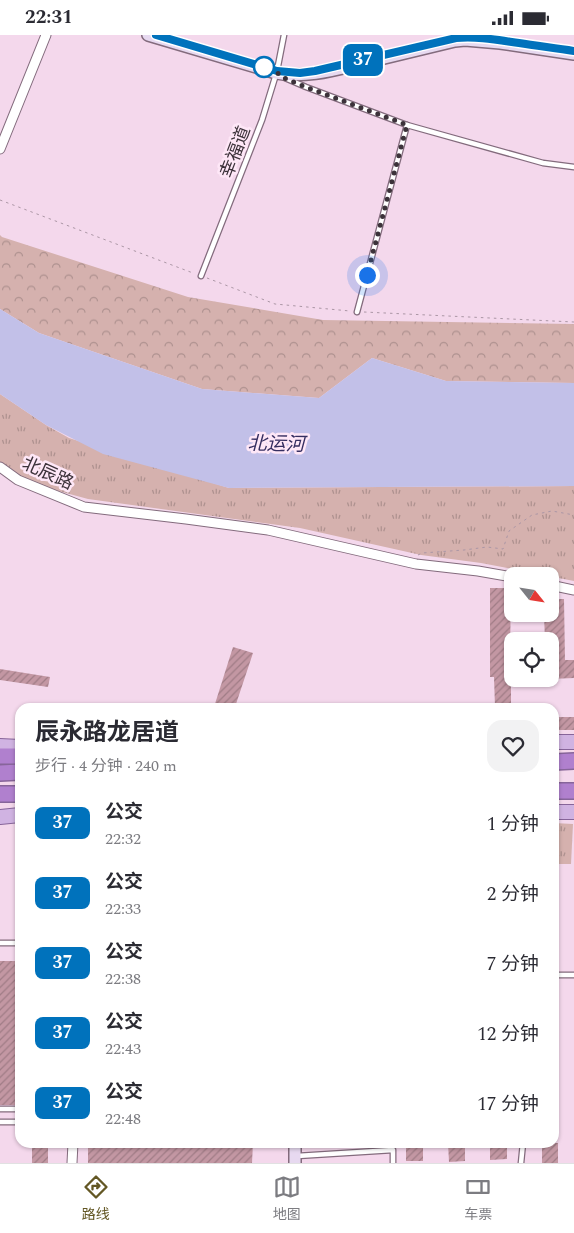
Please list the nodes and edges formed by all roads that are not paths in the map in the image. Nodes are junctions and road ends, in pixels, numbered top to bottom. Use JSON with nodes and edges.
{"nodes":[{"id":1,"x":46,"y":35,"type":"edge"},
{"id":2,"x":148,"y":35,"type":"edge"},
{"id":3,"x":156,"y":35,"type":"edge"},
{"id":4,"x":284,"y":35,"type":"edge"},
{"id":5,"x":465,"y":37,"type":"edge"},
{"id":6,"x":574,"y":53,"type":"edge"},
{"id":7,"x":278,"y":73,"type":"junction"},
{"id":8,"x":407,"y":125,"type":"junction"},
{"id":9,"x":0,"y":149,"type":"edge"},
{"id":10,"x":574,"y":167,"type":"edge"},
{"id":11,"x":201,"y":276,"type":"road end"},
{"id":12,"x":357,"y":312,"type":"road end"},
{"id":13,"x":0,"y":467,"type":"edge"},
{"id":14,"x":504,"y":576,"type":"edge"},
{"id":15,"x":559,"y":587,"type":"edge"},
{"id":16,"x":574,"y":590,"type":"edge"},
{"id":17,"x":559,"y":742,"type":"edge"},
{"id":18,"x":574,"y":742,"type":"edge"},
{"id":19,"x":0,"y":746,"type":"edge"},
{"id":20,"x":15,"y":747,"type":"edge"},
{"id":21,"x":15,"y":756,"type":"edge"},
{"id":22,"x":0,"y":757,"type":"edge"},
{"id":23,"x":574,"y":761,"type":"edge"},
{"id":24,"x":559,"y":762,"type":"edge"},
{"id":25,"x":15,"y":772,"type":"edge"},
{"id":26,"x":0,"y":773,"type":"edge"},
{"id":27,"x":559,"y":791,"type":"edge"},
{"id":28,"x":574,"y":791,"type":"edge"},
{"id":29,"x":0,"y":794,"type":"edge"},
{"id":30,"x":15,"y":794,"type":"edge"},
{"id":31,"x":559,"y":812,"type":"edge"},
{"id":32,"x":574,"y":812,"type":"edge"},
{"id":33,"x":15,"y":816,"type":"edge"},
{"id":34,"x":0,"y":817,"type":"edge"},
{"id":35,"x":0,"y":943,"type":"edge"},
{"id":36,"x":15,"y":943,"type":"edge"},
{"id":37,"x":559,"y":975,"type":"edge"},
{"id":38,"x":574,"y":975,"type":"edge"},
{"id":39,"x":0,"y":1109,"type":"edge"},
{"id":40,"x":15,"y":1109,"type":"edge"},
{"id":41,"x":0,"y":1122,"type":"edge"},
{"id":42,"x":15,"y":1122,"type":"edge"},
{"id":43,"x":73,"y":1148,"type":"edge"},
{"id":44,"x":522,"y":1148,"type":"edge"},
{"id":45,"x":295,"y":1159,"type":"edge"},
{"id":46,"x":72,"y":1163,"type":"edge"},
{"id":47,"x":393,"y":1163,"type":"edge"},
{"id":48,"x":521,"y":1163,"type":"edge"}],
"edges":[{"from":1,"to":9,"type":"street"},
{"from":2,"to":7,"type":"main road"},
{"from":3,"to":7,"type":"main road"},
{"from":4,"to":7,"type":"lane","name":"幸福道"},
{"from":5,"to":6,"type":"main road"},
{"from":5,"to":7,"type":"main road"},
{"from":7,"to":8,"type":"lane"},
{"from":7,"to":11,"type":"lane","name":"幸福道"},
{"from":8,"to":10,"type":"lane"},
{"from":8,"to":12,"type":"lane"},
{"from":13,"to":14,"type":"street","name":"北辰路"},
{"from":15,"to":16,"type":"street"},
{"from":17,"to":18,"type":"main road"},
{"from":19,"to":20,"type":"main road"},
{"from":21,"to":22,"type":"highway"},
{"from":23,"to":24,"type":"highway"},
{"from":25,"to":26,"type":"highway"},
{"from":27,"to":28,"type":"highway"},
{"from":29,"to":30,"type":"highway"},
{"from":31,"to":32,"type":"main road"},
{"from":33,"to":34,"type":"main road"},
{"from":35,"to":36,"type":"lane"},
{"from":37,"to":38,"type":"lane"},
{"from":39,"to":40,"type":"lane"},
{"from":41,"to":42,"type":"lane"},
{"from":43,"to":46,"type":"street"},
{"from":44,"to":48,"type":"lane"},
{"from":45,"to":47,"type":"lane"}]}
